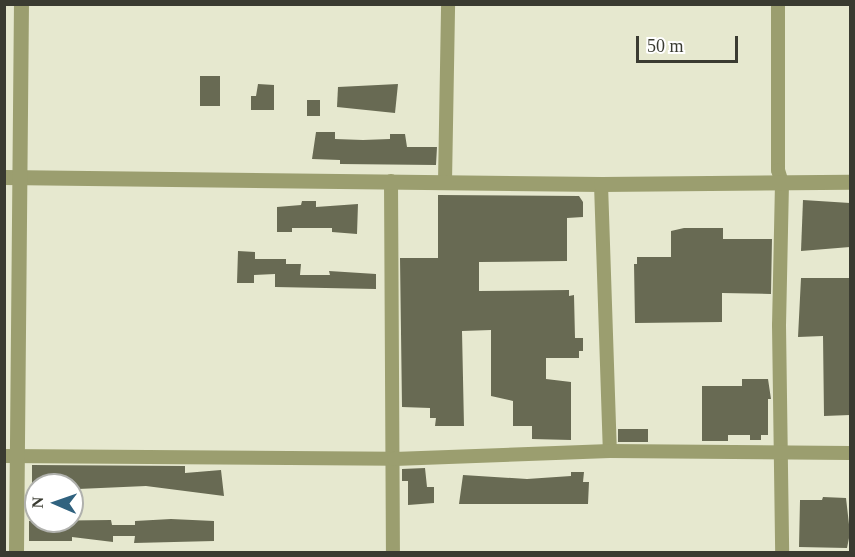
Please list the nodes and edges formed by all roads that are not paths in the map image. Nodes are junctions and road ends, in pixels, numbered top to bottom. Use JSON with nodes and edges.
{"nodes":[{"id":1,"x":21,"y":4,"type":"edge"},
{"id":2,"x":448,"y":4,"type":"edge"},
{"id":3,"x":778,"y":4,"type":"edge"},
{"id":4,"x":4,"y":177,"type":"edge"},
{"id":5,"x":21,"y":177,"type":"junction"},
{"id":6,"x":391,"y":181,"type":"junction"},
{"id":7,"x":445,"y":182,"type":"junction"},
{"id":8,"x":850,"y":182,"type":"edge"},
{"id":9,"x":782,"y":183,"type":"junction"},
{"id":10,"x":601,"y":184,"type":"junction"},
{"id":11,"x":11,"y":369,"type":"edge"},
{"id":12,"x":610,"y":451,"type":"junction"},
{"id":13,"x":781,"y":452,"type":"junction"},
{"id":14,"x":850,"y":453,"type":"edge"},
{"id":15,"x":11,"y":456,"type":"edge"},
{"id":16,"x":394,"y":459,"type":"junction"},
{"id":17,"x":16,"y":552,"type":"edge"},
{"id":18,"x":393,"y":552,"type":"edge"},
{"id":19,"x":782,"y":552,"type":"edge"}],
"edges":[{"from":1,"to":5,"type":"street"},
{"from":2,"to":7,"type":"street"},
{"from":3,"to":9,"type":"street"},
{"from":4,"to":5,"type":"street"},
{"from":5,"to":6,"type":"street"},
{"from":5,"to":11,"type":"street"},
{"from":6,"to":7,"type":"street"},
{"from":6,"to":16,"type":"street"},
{"from":7,"to":10,"type":"street"},
{"from":8,"to":9,"type":"street"},
{"from":9,"to":10,"type":"street"},
{"from":9,"to":13,"type":"street"},
{"from":10,"to":12,"type":"street"},
{"from":11,"to":15,"type":"street"},
{"from":12,"to":13,"type":"street"},
{"from":12,"to":16,"type":"street"},
{"from":13,"to":14,"type":"street"},
{"from":13,"to":19,"type":"street"},
{"from":15,"to":16,"type":"street"},
{"from":15,"to":17,"type":"street"},
{"from":16,"to":18,"type":"street"}]}
